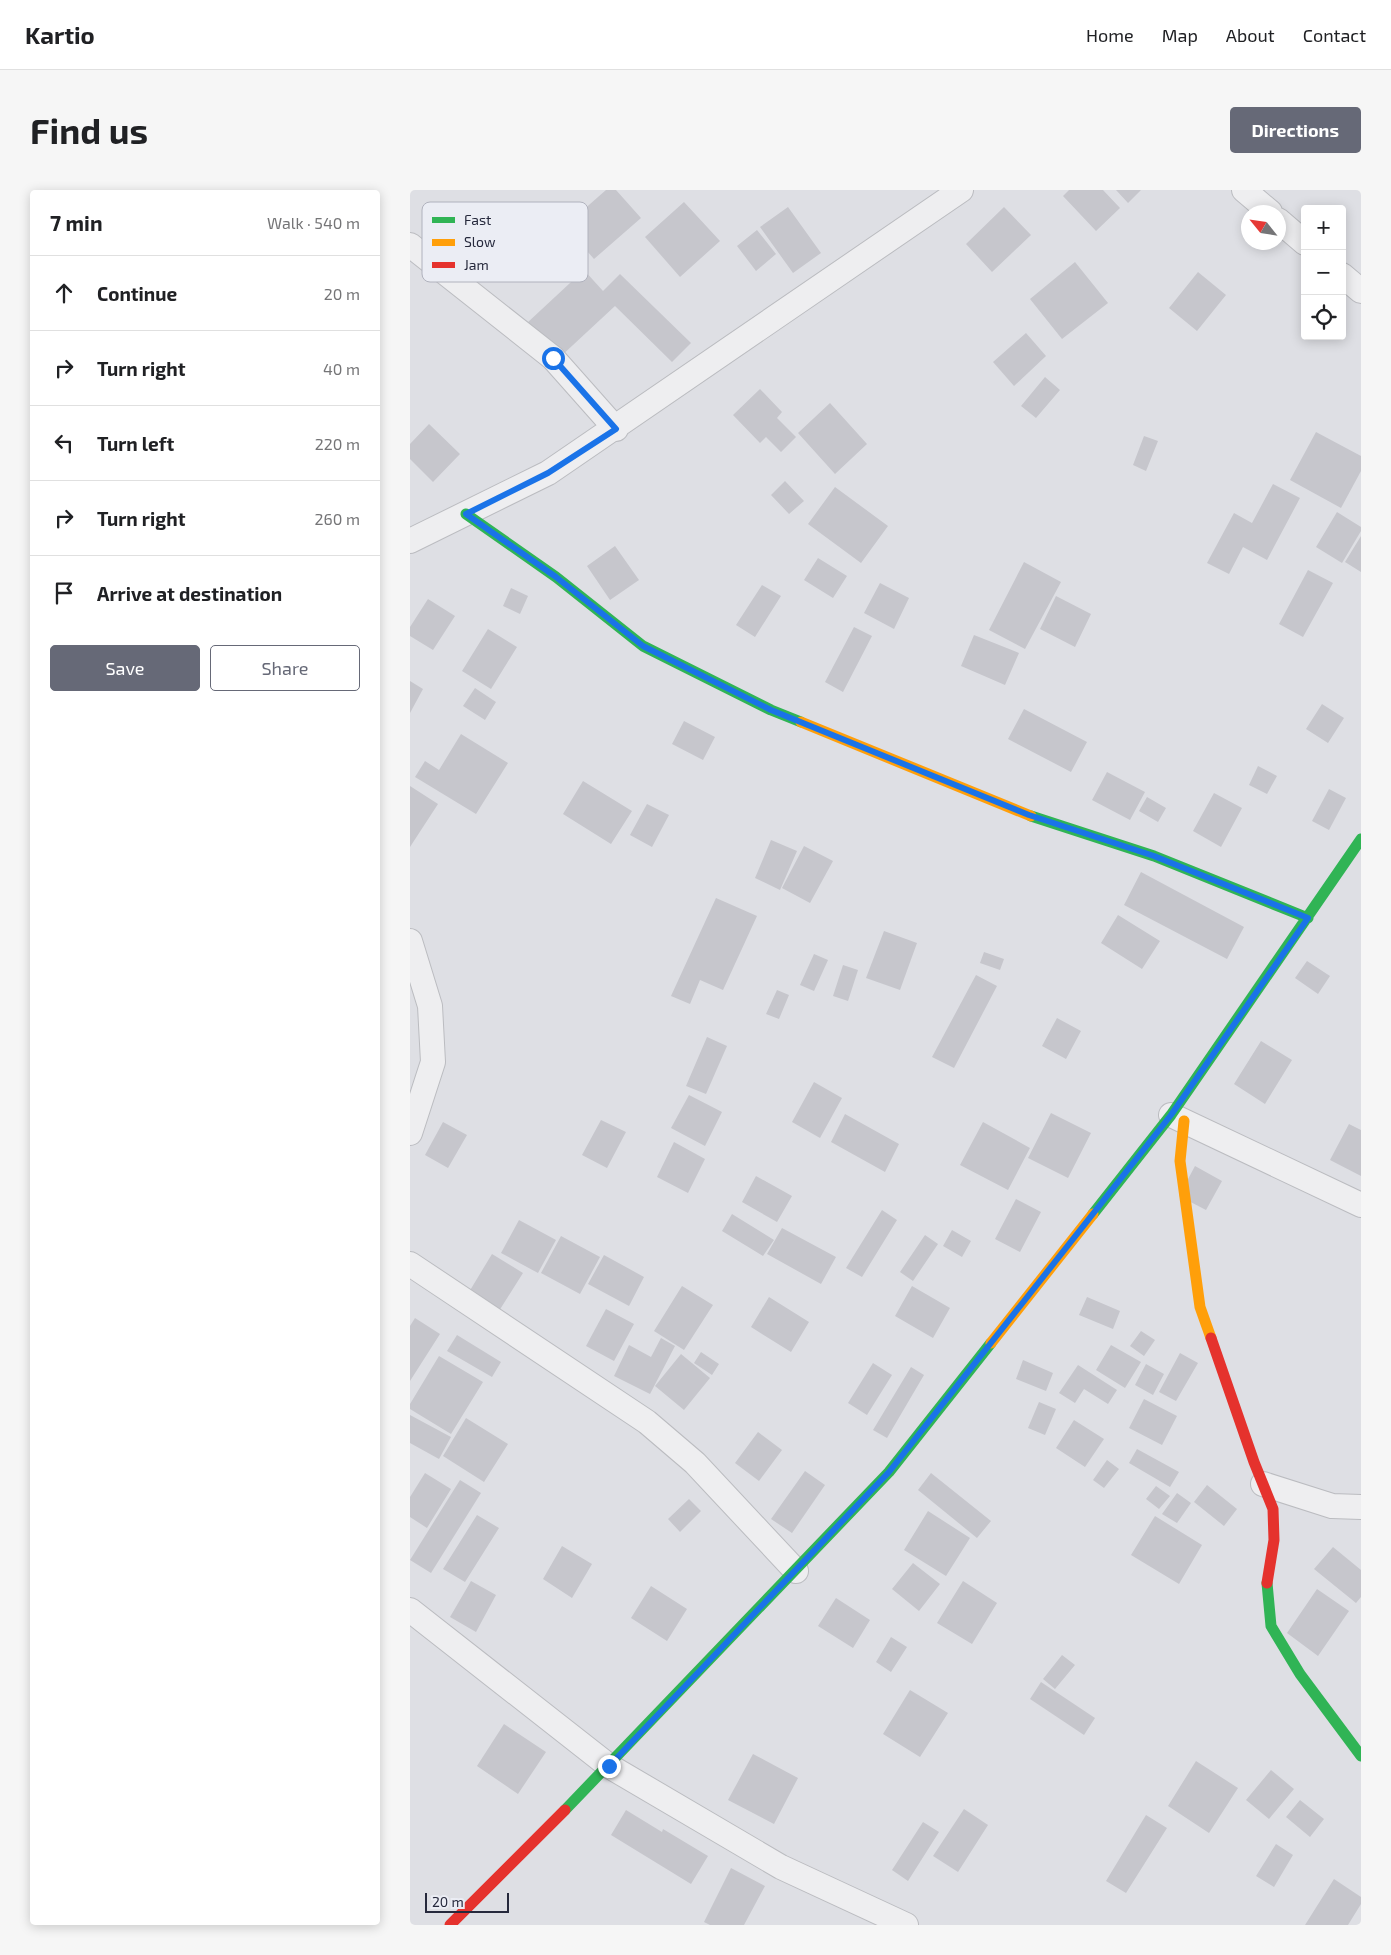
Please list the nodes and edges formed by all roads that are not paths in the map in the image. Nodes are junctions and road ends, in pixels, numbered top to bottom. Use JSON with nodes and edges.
{"nodes":[{"id":1,"x":961,"y":190,"type":"edge"},
{"id":2,"x":1244,"y":190,"type":"edge"},
{"id":3,"x":1262,"y":205,"type":"edge"},
{"id":4,"x":1286,"y":227,"type":"edge"},
{"id":5,"x":1301,"y":240,"type":"edge"},
{"id":6,"x":410,"y":245,"type":"edge"},
{"id":7,"x":422,"y":254,"type":"edge"},
{"id":8,"x":1346,"y":278,"type":"edge"},
{"id":9,"x":457,"y":282,"type":"edge"},
{"id":10,"x":1361,"y":291,"type":"edge"},
{"id":11,"x":616,"y":429,"type":"junction"},
{"id":12,"x":466,"y":514,"type":"junction"},
{"id":13,"x":410,"y":541,"type":"edge"},
{"id":14,"x":1361,"y":839,"type":"edge"},
{"id":15,"x":1308,"y":918,"type":"junction"},
{"id":16,"x":410,"y":941,"type":"edge"},
{"id":17,"x":1178,"y":1118,"type":"junction"},
{"id":18,"x":410,"y":1133,"type":"edge"},
{"id":19,"x":1361,"y":1205,"type":"edge"},
{"id":20,"x":410,"y":1264,"type":"edge"},
{"id":21,"x":1263,"y":1484,"type":"junction"},
{"id":22,"x":1361,"y":1506,"type":"edge"},
{"id":23,"x":796,"y":1571,"type":"junction"},
{"id":24,"x":410,"y":1610,"type":"edge"},
{"id":25,"x":1361,"y":1756,"type":"edge"},
{"id":26,"x":609,"y":1766,"type":"junction"},
{"id":27,"x":450,"y":1925,"type":"edge"},
{"id":28,"x":906,"y":1925,"type":"edge"}],
"edges":[{"from":1,"to":11,"type":"street"},
{"from":2,"to":3,"type":"street"},
{"from":4,"to":5,"type":"street"},
{"from":6,"to":7,"type":"street"},
{"from":8,"to":10,"type":"street"},
{"from":9,"to":11,"type":"street"},
{"from":11,"to":12,"type":"street"},
{"from":12,"to":13,"type":"street"},
{"from":12,"to":15,"type":"street"},
{"from":14,"to":15,"type":"street"},
{"from":15,"to":17,"type":"street"},
{"from":16,"to":18,"type":"street"},
{"from":17,"to":19,"type":"street"},
{"from":17,"to":21,"type":"street"},
{"from":17,"to":23,"type":"street"},
{"from":20,"to":23,"type":"street"},
{"from":21,"to":22,"type":"street"},
{"from":21,"to":25,"type":"street"},
{"from":23,"to":26,"type":"street"},
{"from":24,"to":26,"type":"street"},
{"from":26,"to":27,"type":"street"},
{"from":26,"to":28,"type":"street"}]}
